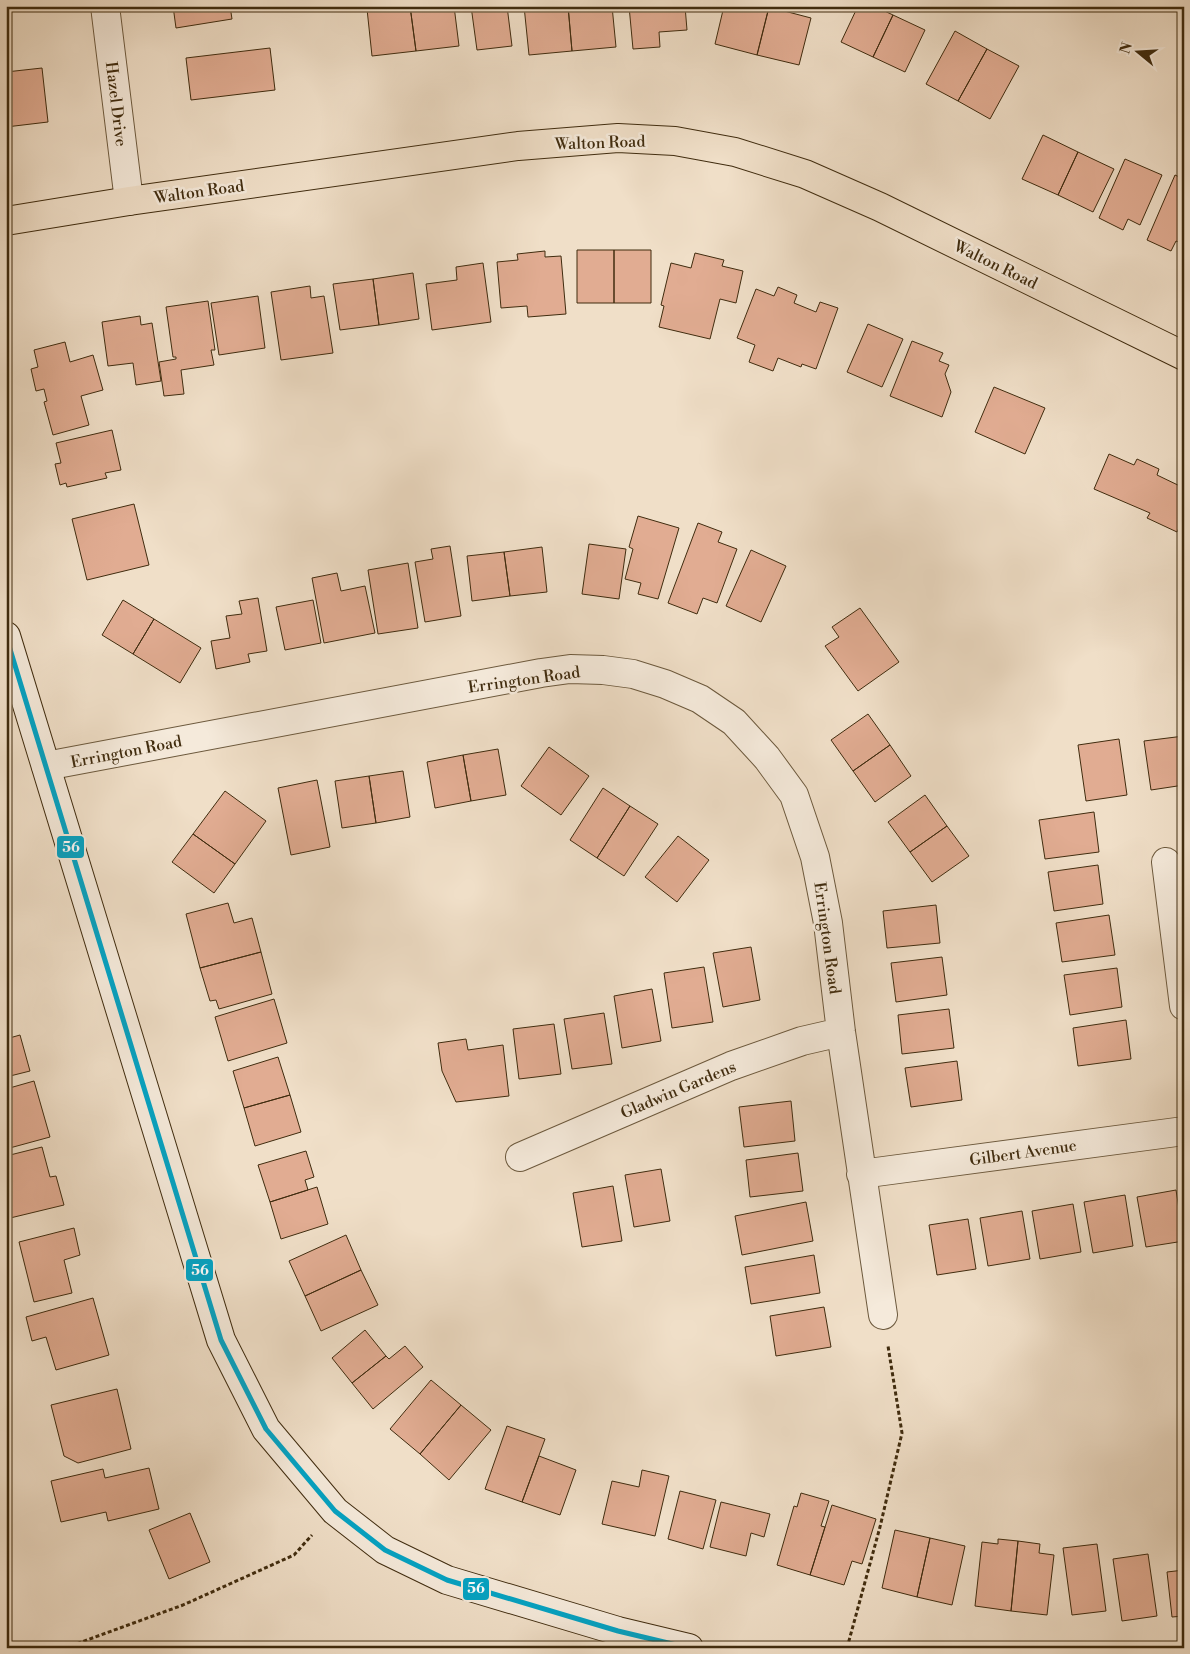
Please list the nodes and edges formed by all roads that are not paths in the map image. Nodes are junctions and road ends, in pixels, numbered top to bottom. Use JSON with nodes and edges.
{"nodes":[{"id":1,"x":105,"y":6,"type":"edge"},
{"id":2,"x":129,"y":201,"type":"junction"},
{"id":3,"x":6,"y":221,"type":"edge"},
{"id":4,"x":1184,"y":356,"type":"edge"},
{"id":5,"x":6,"y":636,"type":"edge"},
{"id":6,"x":11,"y":672,"type":"edge"},
{"id":7,"x":46,"y":766,"type":"junction"},
{"id":8,"x":1166,"y":862,"type":"dead end"},
{"id":9,"x":1184,"y":1006,"type":"edge"},
{"id":10,"x":841,"y":1032,"type":"junction"},
{"id":11,"x":1184,"y":1131,"type":"edge"},
{"id":12,"x":520,"y":1157,"type":"dead end"},
{"id":13,"x":861,"y":1174,"type":"junction"},
{"id":14,"x":883,"y":1315,"type":"road end"},
{"id":15,"x":614,"y":1639,"type":"edge"},
{"id":16,"x":689,"y":1648,"type":"edge"}],
"edges":[{"from":1,"to":2,"type":"street","name":"Hazel Drive"},
{"from":2,"to":3,"type":"main road","name":"Walton Road"},
{"from":2,"to":4,"type":"main road","name":"Walton Road"},
{"from":5,"to":6,"type":"street"},
{"from":6,"to":7,"type":"street"},
{"from":7,"to":10,"type":"street","name":"Errington Road"},
{"from":7,"to":15,"type":"street"},
{"from":8,"to":9,"type":"street"},
{"from":10,"to":12,"type":"street","name":"Gladwin Gardens"},
{"from":10,"to":13,"type":"street","name":"Errington Road"},
{"from":11,"to":13,"type":"street","name":"Gilbert Avenue"},
{"from":13,"to":14,"type":"street","name":"Errington Road"},
{"from":15,"to":16,"type":"street"}]}
